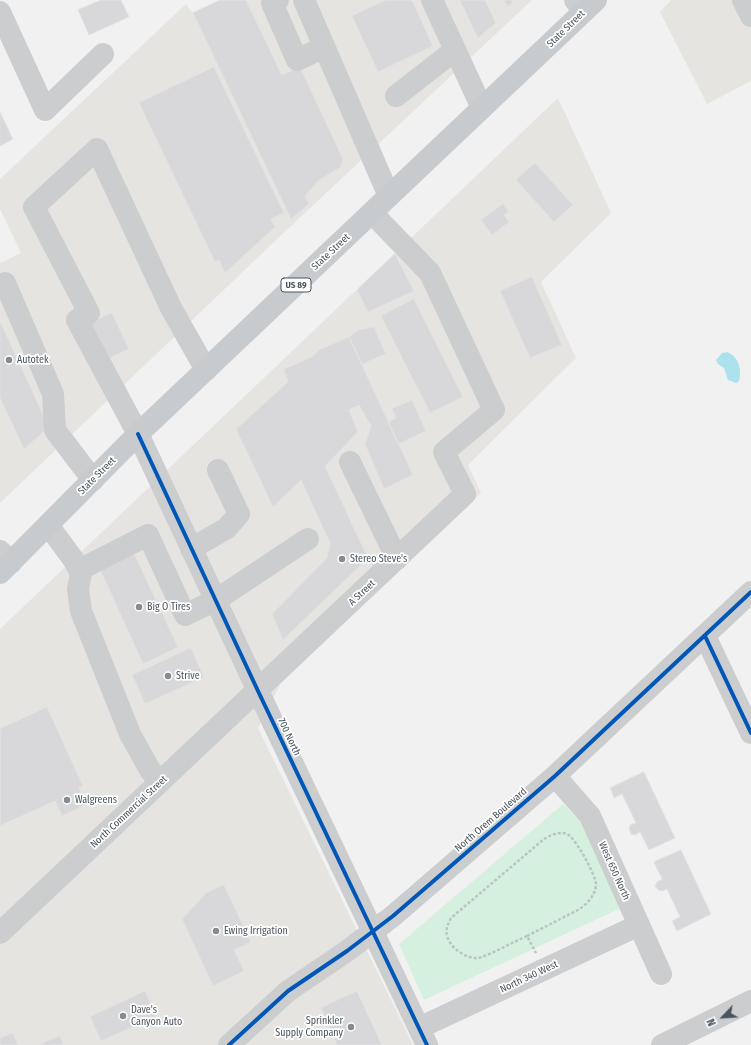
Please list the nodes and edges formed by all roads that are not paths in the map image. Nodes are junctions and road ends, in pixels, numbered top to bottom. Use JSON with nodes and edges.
{"nodes":[{"id":1,"x":12,"y":0,"type":"edge"},
{"id":2,"x":278,"y":0,"type":"edge"},
{"id":3,"x":304,"y":0,"type":"edge"},
{"id":4,"x":432,"y":0,"type":"edge"},
{"id":5,"x":743,"y":0,"type":"edge"},
{"id":6,"x":585,"y":4,"type":"edge"},
{"id":7,"x":0,"y":5,"type":"edge"},
{"id":8,"x":0,"y":12,"type":"edge"},
{"id":9,"x":751,"y":16,"type":"edge"},
{"id":10,"x":324,"y":47,"type":"junction"},
{"id":11,"x":455,"y":50,"type":"junction"},
{"id":12,"x":103,"y":54,"type":"dead end"},
{"id":13,"x":396,"y":96,"type":"dead end"},
{"id":14,"x":482,"y":108,"type":"junction"},
{"id":15,"x":389,"y":196,"type":"junction"},
{"id":16,"x":372,"y":213,"type":"junction"},
{"id":17,"x":6,"y":283,"type":"dead end"},
{"id":18,"x":206,"y":370,"type":"junction"},
{"id":19,"x":138,"y":434,"type":"junction"},
{"id":20,"x":350,"y":462,"type":"dead end"},
{"id":21,"x":218,"y":470,"type":"dead end"},
{"id":22,"x":93,"y":480,"type":"junction"},
{"id":23,"x":179,"y":521,"type":"junction"},
{"id":24,"x":48,"y":525,"type":"junction"},
{"id":25,"x":148,"y":535,"type":"junction"},
{"id":26,"x":308,"y":539,"type":"dead end"},
{"id":27,"x":191,"y":548,"type":"junction"},
{"id":28,"x":397,"y":560,"type":"junction"},
{"id":29,"x":4,"y":562,"type":"edge"},
{"id":30,"x":79,"y":570,"type":"junction"},
{"id":31,"x":751,"y":592,"type":"edge"},
{"id":32,"x":216,"y":600,"type":"junction"},
{"id":33,"x":705,"y":636,"type":"junction"},
{"id":34,"x":258,"y":691,"type":"junction"},
{"id":35,"x":751,"y":733,"type":"edge"},
{"id":36,"x":556,"y":776,"type":"junction"},
{"id":37,"x":160,"y":782,"type":"junction"},
{"id":38,"x":639,"y":925,"type":"junction"},
{"id":39,"x":373,"y":931,"type":"junction"},
{"id":40,"x":0,"y":933,"type":"edge"},
{"id":41,"x":661,"y":974,"type":"dead end"},
{"id":42,"x":751,"y":1001,"type":"edge"},
{"id":43,"x":423,"y":1036,"type":"edge"},
{"id":44,"x":229,"y":1045,"type":"edge"},
{"id":45,"x":662,"y":1045,"type":"edge"}],
"edges":[{"from":1,"to":7,"type":"street"},
{"from":2,"to":10,"type":"street"},
{"from":3,"to":10,"type":"street"},
{"from":4,"to":11,"type":"street"},
{"from":5,"to":9,"type":"street"},
{"from":6,"to":14,"type":"main road","name":"State Street","number":"US 89"},
{"from":8,"to":12,"type":"street"},
{"from":10,"to":15,"type":"street"},
{"from":11,"to":13,"type":"street"},
{"from":11,"to":14,"type":"street"},
{"from":14,"to":15,"type":"main road","name":"State Street","number":"US 89"},
{"from":15,"to":16,"type":"main road","name":"State Street","number":"US 89"},
{"from":16,"to":18,"type":"main road","name":"State Street","number":"US 89"},
{"from":16,"to":28,"type":"street","name":"A Street"},
{"from":17,"to":22,"type":"street"},
{"from":18,"to":19,"type":"main road","name":"State Street","number":"US 89"},
{"from":18,"to":19,"type":"street","name":"700 North"},
{"from":19,"to":22,"type":"main road","name":"State Street","number":"US 89"},
{"from":19,"to":23,"type":"street","name":"700 North"},
{"from":20,"to":28,"type":"street"},
{"from":21,"to":27,"type":"street"},
{"from":22,"to":24,"type":"main road","name":"State Street","number":"US 89"},
{"from":23,"to":25,"type":"street"},
{"from":23,"to":27,"type":"street","name":"700 North"},
{"from":24,"to":29,"type":"main road","name":"State Street","number":"US 89"},
{"from":24,"to":30,"type":"street"},
{"from":25,"to":30,"type":"street"},
{"from":25,"to":32,"type":"street"},
{"from":26,"to":32,"type":"street"},
{"from":27,"to":32,"type":"street","name":"700 North"},
{"from":28,"to":34,"type":"street","name":"A Street"},
{"from":30,"to":37,"type":"street"},
{"from":31,"to":33,"type":"street","name":"North Orem Boulevard"},
{"from":32,"to":34,"type":"street","name":"700 North"},
{"from":33,"to":35,"type":"street"},
{"from":33,"to":36,"type":"street","name":"North Orem Boulevard"},
{"from":34,"to":37,"type":"street","name":"North Commercial Street"},
{"from":34,"to":39,"type":"street","name":"700 North"},
{"from":36,"to":38,"type":"street","name":"West 650 North"},
{"from":36,"to":39,"type":"street","name":"North Orem Boulevard"},
{"from":37,"to":40,"type":"street","name":"North Commercial Street"},
{"from":38,"to":41,"type":"street","name":"West 650 North"},
{"from":38,"to":43,"type":"street","name":"North 340 West"},
{"from":39,"to":43,"type":"street","name":"700 North"},
{"from":39,"to":44,"type":"street","name":"North Orem Boulevard"},
{"from":42,"to":45,"type":"street"}]}
